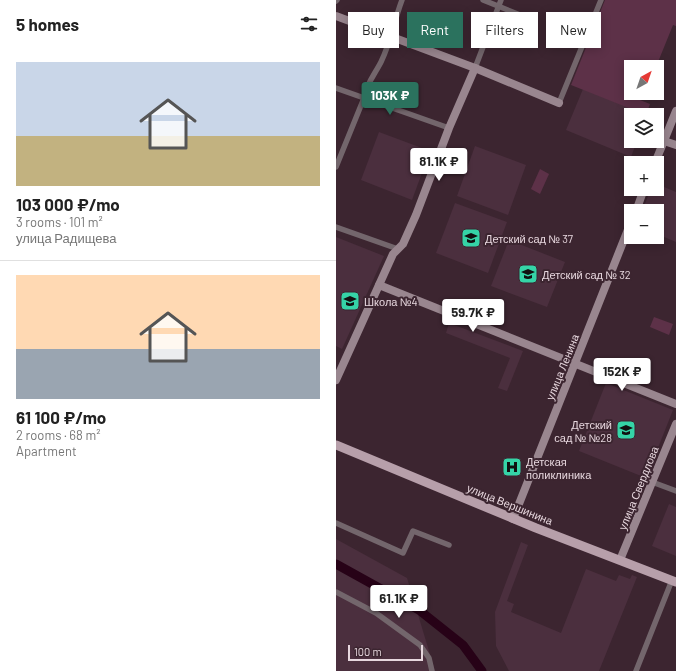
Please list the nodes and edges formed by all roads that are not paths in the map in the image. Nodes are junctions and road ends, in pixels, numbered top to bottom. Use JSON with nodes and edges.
{"nodes":[{"id":1,"x":402,"y":0,"type":"edge"},
{"id":2,"x":483,"y":0,"type":"edge"},
{"id":3,"x":601,"y":0,"type":"edge"},
{"id":4,"x":500,"y":3,"type":"edge"},
{"id":5,"x":398,"y":12,"type":"edge"},
{"id":6,"x":518,"y":12,"type":"edge"},
{"id":7,"x":336,"y":16,"type":"edge"},
{"id":8,"x":348,"y":20,"type":"edge"},
{"id":9,"x":399,"y":39,"type":"edge"},
{"id":10,"x":386,"y":48,"type":"edge"},
{"id":11,"x":475,"y":68,"type":"junction"},
{"id":12,"x":336,"y":88,"type":"edge"},
{"id":13,"x":364,"y":98,"type":"junction"},
{"id":14,"x":559,"y":103,"type":"joint"},
{"id":15,"x":676,"y":111,"type":"edge"},
{"id":16,"x":449,"y":128,"type":"junction"},
{"id":17,"x":664,"y":141,"type":"joint"},
{"id":18,"x":676,"y":145,"type":"edge"},
{"id":19,"x":336,"y":167,"type":"edge"},
{"id":20,"x":336,"y":227,"type":"edge"},
{"id":21,"x":624,"y":240,"type":"edge"},
{"id":22,"x":398,"y":250,"type":"junction"},
{"id":23,"x":379,"y":285,"type":"junction"},
{"id":24,"x":575,"y":363,"type":"junction"},
{"id":25,"x":336,"y":380,"type":"edge"},
{"id":26,"x":676,"y":404,"type":"edge"},
{"id":27,"x":676,"y":424,"type":"edge"},
{"id":28,"x":336,"y":445,"type":"edge"},
{"id":29,"x":652,"y":482,"type":"junction"},
{"id":30,"x":676,"y":491,"type":"edge"},
{"id":31,"x":513,"y":519,"type":"junction"},
{"id":32,"x":336,"y":523,"type":"edge"},
{"id":33,"x":449,"y":545,"type":"dead end"},
{"id":34,"x":620,"y":560,"type":"junction"},
{"id":35,"x":674,"y":581,"type":"edge"},
{"id":36,"x":336,"y":592,"type":"edge"},
{"id":37,"x":432,"y":671,"type":"edge"},
{"id":38,"x":636,"y":671,"type":"edge"}],
"edges":[{"from":1,"to":5,"type":"street"},
{"from":2,"to":4,"type":"street"},
{"from":3,"to":14,"type":"street"},
{"from":4,"to":6,"type":"street"},
{"from":4,"to":11,"type":"street"},
{"from":7,"to":8,"type":"street"},
{"from":9,"to":11,"type":"street"},
{"from":10,"to":13,"type":"street"},
{"from":11,"to":14,"type":"street"},
{"from":11,"to":16,"type":"street"},
{"from":12,"to":13,"type":"street"},
{"from":13,"to":16,"type":"street"},
{"from":13,"to":19,"type":"street"},
{"from":15,"to":17,"type":"street"},
{"from":16,"to":22,"type":"street"},
{"from":17,"to":18,"type":"street"},
{"from":20,"to":22,"type":"street"},
{"from":21,"to":24,"type":"street","name":"улица Ленина"},
{"from":22,"to":23,"type":"street"},
{"from":23,"to":24,"type":"street"},
{"from":23,"to":25,"type":"street"},
{"from":24,"to":26,"type":"street"},
{"from":24,"to":31,"type":"street","name":"улица Ленина"},
{"from":27,"to":29,"type":"street","name":"улица Свердлова"},
{"from":28,"to":31,"type":"main road","name":"улица Вершинина"},
{"from":29,"to":30,"type":"street"},
{"from":29,"to":34,"type":"street","name":"улица Свердлова"},
{"from":31,"to":34,"type":"main road","name":"улица Вершинина"},
{"from":32,"to":33,"type":"street"},
{"from":34,"to":35,"type":"main road","name":"улица Вершинина"},
{"from":35,"to":38,"type":"street"},
{"from":36,"to":37,"type":"street"}]}
